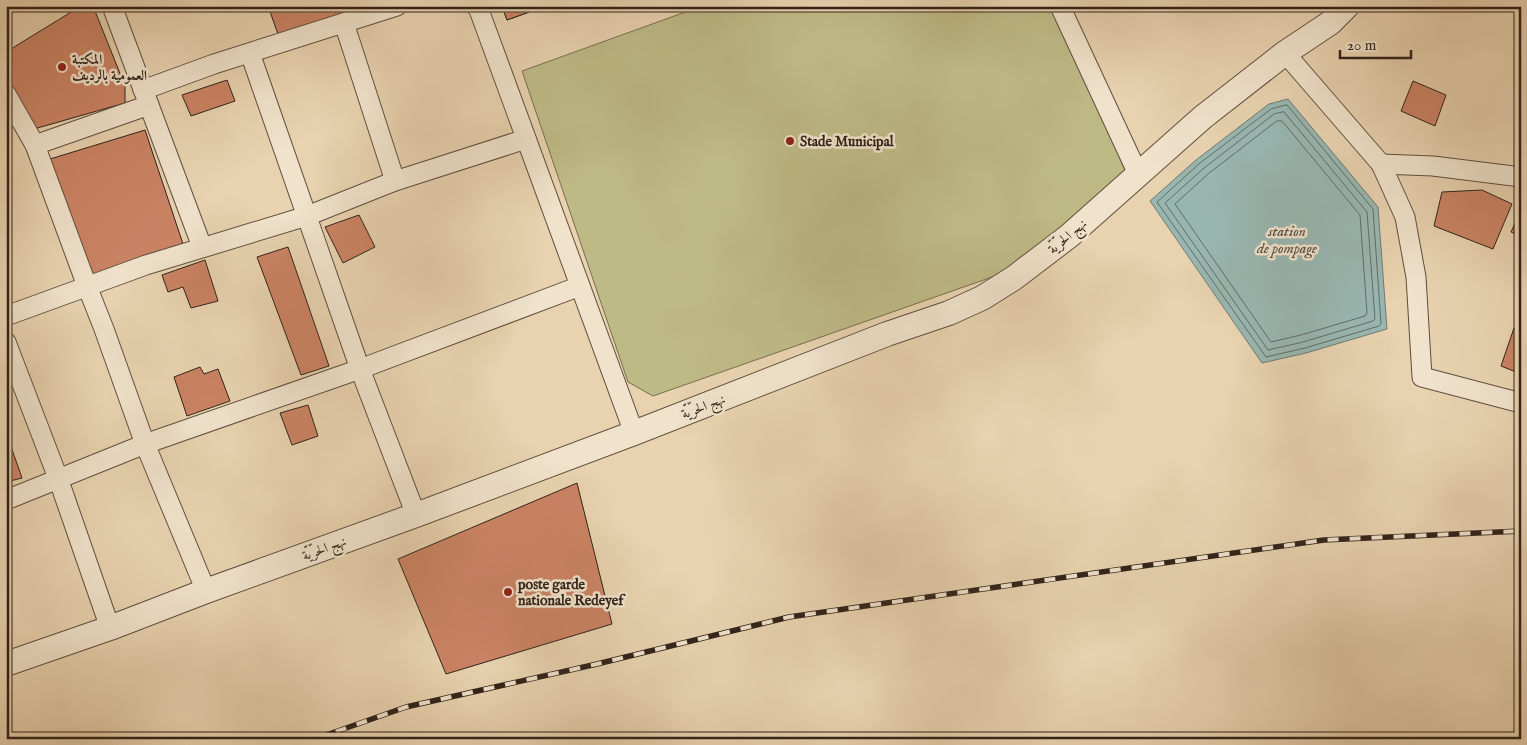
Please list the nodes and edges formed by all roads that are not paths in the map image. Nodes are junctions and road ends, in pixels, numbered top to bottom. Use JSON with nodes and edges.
{"nodes":[{"id":1,"x":112,"y":6,"type":"edge"},
{"id":2,"x":397,"y":6,"type":"edge"},
{"id":3,"x":476,"y":6,"type":"edge"},
{"id":4,"x":1060,"y":6,"type":"edge"},
{"id":5,"x":1347,"y":6,"type":"edge"},
{"id":6,"x":344,"y":23,"type":"junction"},
{"id":7,"x":250,"y":53,"type":"junction"},
{"id":8,"x":1285,"y":53,"type":"junction"},
{"id":9,"x":6,"y":94,"type":"edge"},
{"id":10,"x":146,"y":98,"type":"junction"},
{"id":11,"x":526,"y":139,"type":"junction"},
{"id":12,"x":35,"y":145,"type":"junction"},
{"id":13,"x":1381,"y":164,"type":"junction"},
{"id":14,"x":1138,"y":174,"type":"junction"},
{"id":15,"x":1521,"y":177,"type":"edge"},
{"id":16,"x":395,"y":181,"type":"junction"},
{"id":17,"x":306,"y":216,"type":"junction"},
{"id":18,"x":202,"y":248,"type":"junction"},
{"id":19,"x":87,"y":286,"type":"junction"},
{"id":20,"x":580,"y":286,"type":"junction"},
{"id":21,"x":7,"y":313,"type":"edge"},
{"id":22,"x":6,"y":342,"type":"edge"},
{"id":23,"x":360,"y":369,"type":"junction"},
{"id":24,"x":1521,"y":403,"type":"edge"},
{"id":25,"x":634,"y":433,"type":"junction"},
{"id":26,"x":145,"y":444,"type":"junction"},
{"id":27,"x":58,"y":478,"type":"junction"},
{"id":28,"x":6,"y":500,"type":"edge"},
{"id":29,"x":416,"y":515,"type":"junction"},
{"id":30,"x":206,"y":591,"type":"junction"},
{"id":31,"x":110,"y":628,"type":"junction"},
{"id":32,"x":6,"y":664,"type":"edge"}],
"edges":[{"from":1,"to":10,"type":"street"},
{"from":2,"to":6,"type":"street"},
{"from":3,"to":11,"type":"street"},
{"from":4,"to":14,"type":"street"},
{"from":5,"to":8,"type":"street","name":"نهج الحرّيّة"},
{"from":6,"to":7,"type":"street"},
{"from":6,"to":16,"type":"street"},
{"from":7,"to":10,"type":"street"},
{"from":7,"to":17,"type":"street"},
{"from":8,"to":13,"type":"street"},
{"from":8,"to":14,"type":"street","name":"نهج الحرّيّة"},
{"from":9,"to":12,"type":"street"},
{"from":10,"to":12,"type":"street"},
{"from":10,"to":18,"type":"street"},
{"from":11,"to":16,"type":"street"},
{"from":11,"to":20,"type":"street"},
{"from":12,"to":19,"type":"street"},
{"from":13,"to":15,"type":"street"},
{"from":13,"to":24,"type":"street"},
{"from":14,"to":25,"type":"street","name":"نهج الحرّيّة"},
{"from":16,"to":17,"type":"street"},
{"from":17,"to":18,"type":"street"},
{"from":17,"to":23,"type":"street"},
{"from":18,"to":19,"type":"street"},
{"from":19,"to":21,"type":"street"},
{"from":19,"to":26,"type":"street"},
{"from":20,"to":23,"type":"street"},
{"from":20,"to":25,"type":"street"},
{"from":22,"to":27,"type":"street"},
{"from":23,"to":26,"type":"street"},
{"from":23,"to":29,"type":"street"},
{"from":25,"to":29,"type":"street","name":"نهج الحرّيّة"},
{"from":26,"to":27,"type":"street"},
{"from":26,"to":30,"type":"street"},
{"from":27,"to":28,"type":"street"},
{"from":27,"to":31,"type":"street"},
{"from":29,"to":30,"type":"street","name":"نهج الحرّيّة"},
{"from":30,"to":31,"type":"street","name":"نهج الحرّيّة"},
{"from":31,"to":32,"type":"street","name":"نهج الحرّيّة"}]}
